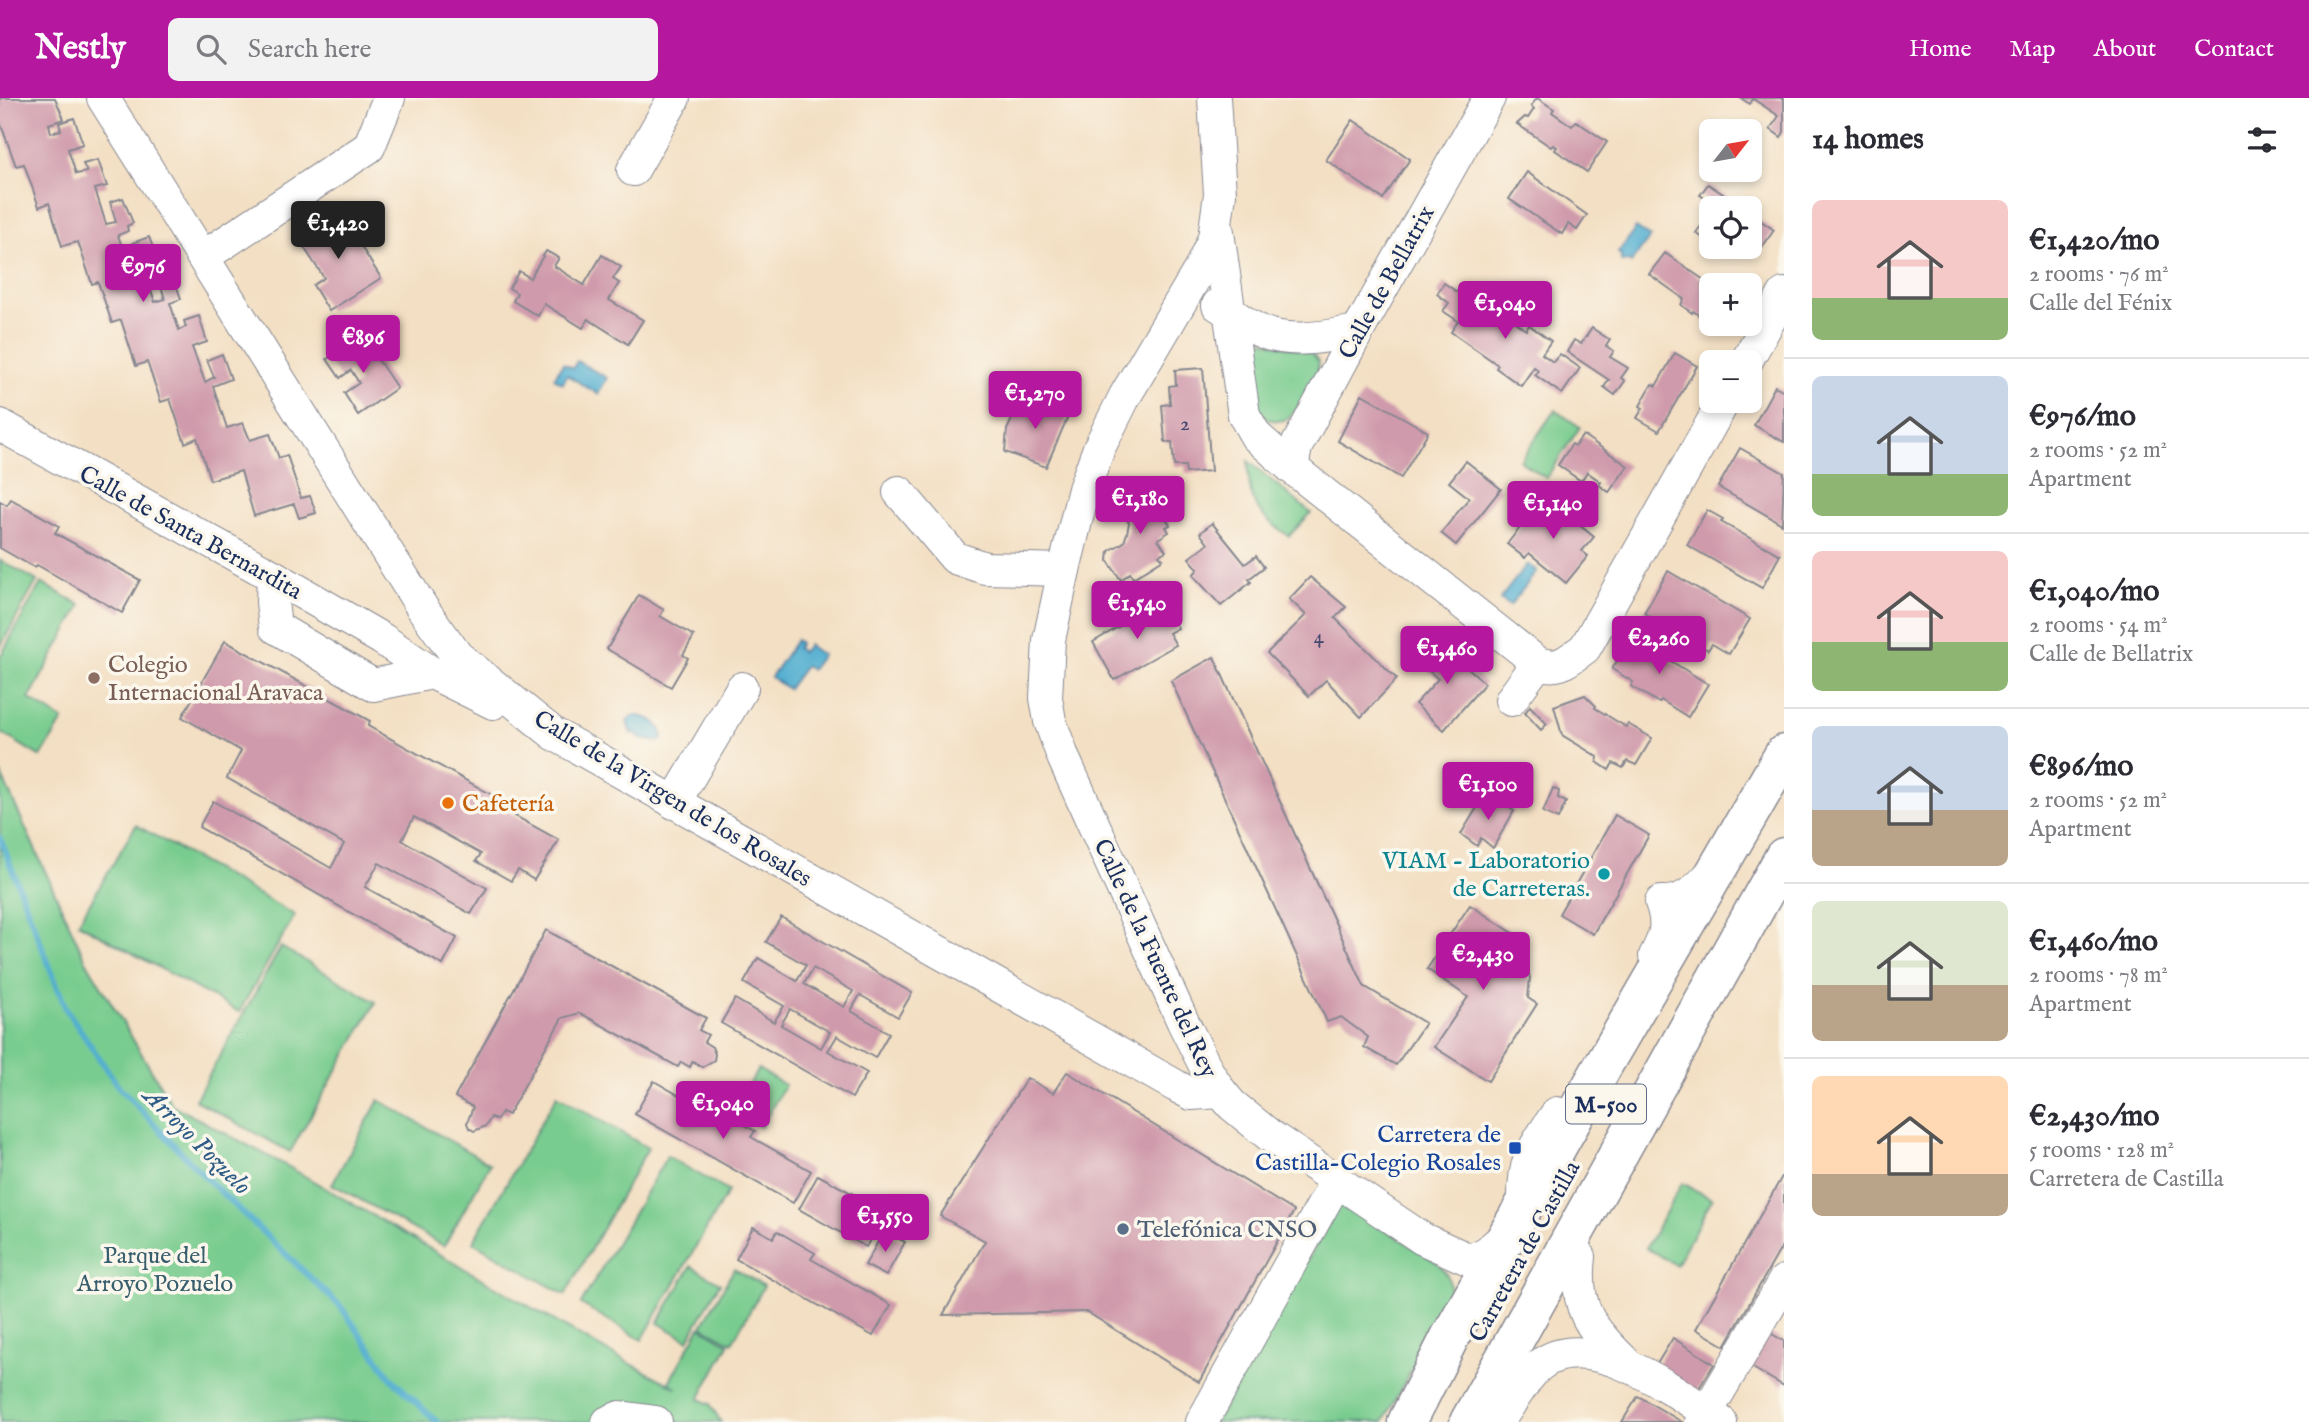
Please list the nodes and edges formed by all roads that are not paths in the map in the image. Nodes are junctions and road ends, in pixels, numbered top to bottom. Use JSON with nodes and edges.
{"nodes":[{"id":1,"x":103,"y":98,"type":"edge"},
{"id":2,"x":388,"y":98,"type":"edge"},
{"id":3,"x":674,"y":98,"type":"edge"},
{"id":4,"x":1214,"y":98,"type":"edge"},
{"id":5,"x":1489,"y":98,"type":"edge"},
{"id":6,"x":633,"y":170,"type":"dead end"},
{"id":7,"x":1217,"y":228,"type":"junction"},
{"id":8,"x":202,"y":257,"type":"junction"},
{"id":9,"x":1784,"y":294,"type":"edge"},
{"id":10,"x":1177,"y":310,"type":"junction"},
{"id":11,"x":1229,"y":318,"type":"junction"},
{"id":12,"x":1358,"y":331,"type":"junction"},
{"id":13,"x":1753,"y":350,"type":"edge"},
{"id":14,"x":1717,"y":413,"type":"edge"},
{"id":15,"x":0,"y":425,"type":"edge"},
{"id":16,"x":1292,"y":468,"type":"junction"},
{"id":17,"x":899,"y":492,"type":"dead end"},
{"id":18,"x":1064,"y":570,"type":"junction"},
{"id":19,"x":273,"y":576,"type":"junction"},
{"id":20,"x":423,"y":609,"type":"junction"},
{"id":21,"x":382,"y":639,"type":"junction"},
{"id":22,"x":1538,"y":663,"type":"junction"},
{"id":23,"x":432,"y":673,"type":"junction"},
{"id":24,"x":742,"y":688,"type":"dead end"},
{"id":25,"x":1511,"y":700,"type":"dead end"},
{"id":26,"x":554,"y":734,"type":"junction"},
{"id":27,"x":1784,"y":754,"type":"edge"},
{"id":28,"x":1784,"y":788,"type":"edge"},
{"id":29,"x":674,"y":803,"type":"junction"},
{"id":30,"x":1784,"y":857,"type":"edge"},
{"id":31,"x":1728,"y":956,"type":"junction"},
{"id":32,"x":1221,"y":1092,"type":"junction"},
{"id":33,"x":1336,"y":1180,"type":"junction"},
{"id":34,"x":1516,"y":1220,"type":"junction"},
{"id":35,"x":1435,"y":1245,"type":"junction"},
{"id":36,"x":1580,"y":1257,"type":"junction"},
{"id":37,"x":1784,"y":1282,"type":"edge"},
{"id":38,"x":1775,"y":1316,"type":"edge"},
{"id":39,"x":1450,"y":1337,"type":"junction"},
{"id":40,"x":1632,"y":1367,"type":"junction"},
{"id":41,"x":1414,"y":1416,"type":"edge"},
{"id":42,"x":1709,"y":1419,"type":"edge"},
{"id":43,"x":608,"y":1422,"type":"edge"},
{"id":44,"x":656,"y":1422,"type":"edge"},
{"id":45,"x":1202,"y":1422,"type":"edge"},
{"id":46,"x":1469,"y":1422,"type":"edge"},
{"id":47,"x":1493,"y":1422,"type":"edge"},
{"id":48,"x":1498,"y":1422,"type":"edge"}],
"edges":[{"from":1,"to":8,"type":"street","name":"Calle de la Virgen de los Rosales"},
{"from":2,"to":8,"type":"street"},
{"from":3,"to":6,"type":"street"},
{"from":4,"to":7,"type":"street","name":"Calle de la Fuente del Rey"},
{"from":5,"to":12,"type":"street","name":"Calle de Bellatrix"},
{"from":7,"to":10,"type":"street","name":"Calle de la Fuente del Rey"},
{"from":7,"to":11,"type":"street"},
{"from":8,"to":20,"type":"street","name":"Calle de la Virgen de los Rosales"},
{"from":9,"to":13,"type":"street"},
{"from":10,"to":11,"type":"street"},
{"from":10,"to":18,"type":"street","name":"Calle de la Fuente del Rey"},
{"from":11,"to":12,"type":"street"},
{"from":11,"to":16,"type":"street"},
{"from":12,"to":16,"type":"street","name":"Calle de Bellatrix"},
{"from":14,"to":22,"type":"street"},
{"from":15,"to":19,"type":"street","name":"Calle de Santa Bernardita"},
{"from":16,"to":22,"type":"street"},
{"from":17,"to":18,"type":"street"},
{"from":18,"to":32,"type":"street","name":"Calle de la Fuente del Rey"},
{"from":19,"to":21,"type":"street","name":"Calle de Santa Bernardita"},
{"from":19,"to":23,"type":"street"},
{"from":20,"to":21,"type":"street"},
{"from":20,"to":26,"type":"street","name":"Calle de la Virgen de los Rosales"},
{"from":21,"to":23,"type":"street","name":"Calle de Santa Bernardita"},
{"from":22,"to":25,"type":"street"},
{"from":23,"to":26,"type":"street","name":"Calle de Santa Bernardita"},
{"from":24,"to":29,"type":"street"},
{"from":26,"to":29,"type":"street","name":"Calle de la Virgen de los Rosales"},
{"from":27,"to":34,"type":"highway","number":"M-500"},
{"from":28,"to":41,"type":"highway","name":"Carretera de Castilla","number":"M-500"},
{"from":29,"to":32,"type":"street","name":"Calle de la Virgen de los Rosales"},
{"from":30,"to":31,"type":"highway","name":"Carretera de Castilla","number":"M-500"},
{"from":31,"to":36,"type":"highway","number":"M-500"},
{"from":31,"to":46,"type":"highway","name":"Carretera de Castilla","number":"M-500"},
{"from":32,"to":33,"type":"street","name":"Calle de la Fuente del Rey"},
{"from":33,"to":35,"type":"street","name":"Calle de la Fuente del Rey"},
{"from":33,"to":45,"type":"street"},
{"from":34,"to":35,"type":"street","name":"Calle de la Fuente del Rey"},
{"from":34,"to":39,"type":"highway","number":"M-500"},
{"from":35,"to":39,"type":"street","name":"Calle de la Fuente del Rey"},
{"from":36,"to":40,"type":"street"},
{"from":36,"to":47,"type":"highway","number":"M-500"},
{"from":37,"to":38,"type":"street"},
{"from":38,"to":42,"type":"street"},
{"from":39,"to":41,"type":"highway","number":"M-500"},
{"from":40,"to":42,"type":"street"},
{"from":40,"to":48,"type":"street"},
{"from":43,"to":44,"type":"street"}]}
